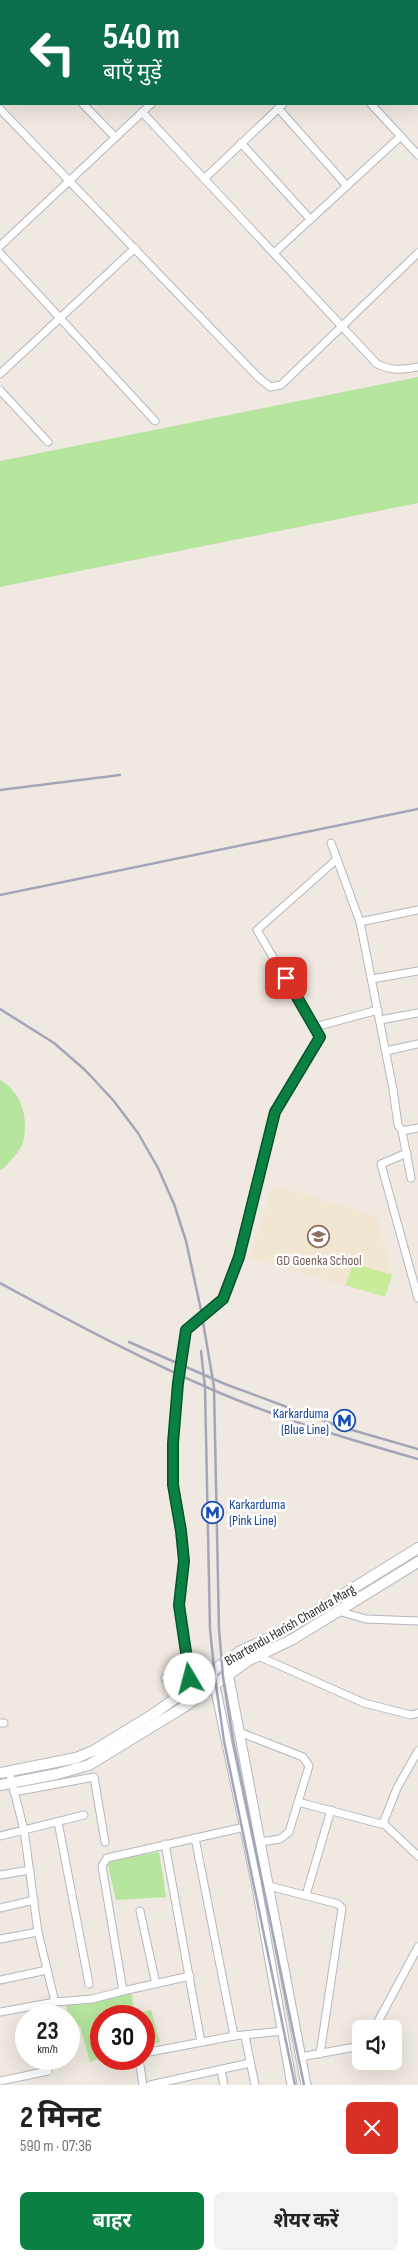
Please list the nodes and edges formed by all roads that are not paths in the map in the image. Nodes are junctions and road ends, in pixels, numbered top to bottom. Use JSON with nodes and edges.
{"nodes":[{"id":1,"x":84,"y":105,"type":"edge"},
{"id":2,"x":150,"y":105,"type":"edge"},
{"id":3,"x":372,"y":105,"type":"edge"},
{"id":4,"x":280,"y":106,"type":"edge"},
{"id":5,"x":0,"y":109,"type":"edge"},
{"id":6,"x":142,"y":112,"type":"junction"},
{"id":7,"x":401,"y":136,"type":"junction"},
{"id":8,"x":116,"y":137,"type":"junction"},
{"id":9,"x":241,"y":143,"type":"junction"},
{"id":10,"x":418,"y":155,"type":"edge"},
{"id":11,"x":204,"y":179,"type":"junction"},
{"id":12,"x":70,"y":180,"type":"junction"},
{"id":13,"x":347,"y":186,"type":"junction"},
{"id":14,"x":310,"y":220,"type":"junction"},
{"id":15,"x":0,"y":246,"type":"edge"},
{"id":16,"x":135,"y":248,"type":"junction"},
{"id":17,"x":0,"y":253,"type":"edge"},
{"id":18,"x":274,"y":253,"type":"junction"},
{"id":19,"x":418,"y":253,"type":"edge"},
{"id":20,"x":60,"y":318,"type":"junction"},
{"id":21,"x":342,"y":326,"type":"junction"},
{"id":22,"x":418,"y":367,"type":"edge"},
{"id":23,"x":0,"y":374,"type":"edge"},
{"id":24,"x":0,"y":390,"type":"edge"},
{"id":25,"x":155,"y":421,"type":"dead end"},
{"id":26,"x":48,"y":442,"type":"dead end"},
{"id":27,"x":331,"y":843,"type":"dead end"},
{"id":28,"x":337,"y":858,"type":"junction"},
{"id":29,"x":418,"y":910,"type":"edge"},
{"id":30,"x":360,"y":922,"type":"junction"},
{"id":31,"x":418,"y":971,"type":"edge"},
{"id":32,"x":372,"y":979,"type":"junction"},
{"id":33,"x":378,"y":1010,"type":"junction"},
{"id":34,"x":418,"y":1013,"type":"edge"},
{"id":35,"x":380,"y":1020,"type":"junction"},
{"id":36,"x":314,"y":1027,"type":"junction"},
{"id":37,"x":418,"y":1044,"type":"edge"},
{"id":38,"x":386,"y":1050,"type":"junction"},
{"id":39,"x":418,"y":1128,"type":"edge"},
{"id":40,"x":402,"y":1131,"type":"junction"},
{"id":41,"x":407,"y":1153,"type":"junction"},
{"id":42,"x":412,"y":1178,"type":"dead end"},
{"id":43,"x":418,"y":1298,"type":"edge"},
{"id":44,"x":418,"y":1548,"type":"edge"},
{"id":45,"x":418,"y":1562,"type":"edge"},
{"id":46,"x":338,"y":1611,"type":"junction"},
{"id":47,"x":418,"y":1621,"type":"edge"},
{"id":48,"x":258,"y":1656,"type":"junction"},
{"id":49,"x":226,"y":1662,"type":"junction"},
{"id":50,"x":188,"y":1663,"type":"junction"},
{"id":51,"x":212,"y":1672,"type":"junction"},
{"id":52,"x":228,"y":1675,"type":"junction"},
{"id":53,"x":165,"y":1678,"type":"dead end"},
{"id":54,"x":215,"y":1684,"type":"junction"},
{"id":55,"x":193,"y":1686,"type":"junction"},
{"id":56,"x":197,"y":1698,"type":"junction"},
{"id":57,"x":418,"y":1713,"type":"edge"},
{"id":58,"x":239,"y":1732,"type":"junction"},
{"id":59,"x":418,"y":1751,"type":"edge"},
{"id":60,"x":5,"y":1772,"type":"edge"},
{"id":61,"x":0,"y":1785,"type":"edge"},
{"id":62,"x":13,"y":1787,"type":"junction"},
{"id":63,"x":298,"y":1802,"type":"junction"},
{"id":64,"x":331,"y":1810,"type":"junction"},
{"id":65,"x":84,"y":1815,"type":"dead end"},
{"id":66,"x":58,"y":1822,"type":"junction"},
{"id":67,"x":383,"y":1823,"type":"junction"},
{"id":68,"x":245,"y":1827,"type":"junction"},
{"id":69,"x":24,"y":1830,"type":"junction"},
{"id":70,"x":0,"y":1836,"type":"edge"},
{"id":71,"x":195,"y":1838,"type":"junction"},
{"id":72,"x":105,"y":1842,"type":"dead end"},
{"id":73,"x":261,"y":1842,"type":"junction"},
{"id":74,"x":165,"y":1844,"type":"junction"},
{"id":75,"x":418,"y":1856,"type":"edge"},
{"id":76,"x":30,"y":1870,"type":"junction"},
{"id":77,"x":0,"y":1875,"type":"edge"},
{"id":78,"x":269,"y":1886,"type":"junction"},
{"id":79,"x":306,"y":1895,"type":"junction"},
{"id":80,"x":34,"y":1900,"type":"junction"},
{"id":81,"x":0,"y":1908,"type":"edge"},
{"id":82,"x":140,"y":1911,"type":"dead end"},
{"id":83,"x":38,"y":1932,"type":"junction"},
{"id":84,"x":0,"y":1939,"type":"edge"},
{"id":85,"x":418,"y":1948,"type":"edge"},
{"id":86,"x":47,"y":1970,"type":"junction"},
{"id":87,"x":190,"y":1976,"type":"junction"},
{"id":88,"x":0,"y":1980,"type":"edge"},
{"id":89,"x":89,"y":1984,"type":"dead end"},
{"id":90,"x":156,"y":1984,"type":"junction"},
{"id":91,"x":123,"y":1991,"type":"junction"},
{"id":92,"x":55,"y":2002,"type":"junction"},
{"id":93,"x":0,"y":2012,"type":"edge"},
{"id":94,"x":379,"y":2020,"type":"edge"},
{"id":95,"x":283,"y":2031,"type":"junction"},
{"id":96,"x":234,"y":2036,"type":"junction"},
{"id":97,"x":245,"y":2036,"type":"junction"},
{"id":98,"x":200,"y":2042,"type":"junction"},
{"id":99,"x":352,"y":2048,"type":"edge"},
{"id":100,"x":155,"y":2051,"type":"edge"},
{"id":101,"x":320,"y":2054,"type":"junction"},
{"id":102,"x":300,"y":2057,"type":"junction"},
{"id":103,"x":250,"y":2063,"type":"junction"},
{"id":104,"x":141,"y":2070,"type":"edge"},
{"id":105,"x":221,"y":2070,"type":"junction"},
{"id":106,"x":48,"y":2071,"type":"dead end"},
{"id":107,"x":0,"y":2081,"type":"edge"},
{"id":108,"x":143,"y":2085,"type":"edge"},
{"id":109,"x":150,"y":2085,"type":"edge"},
{"id":110,"x":224,"y":2085,"type":"edge"},
{"id":111,"x":255,"y":2085,"type":"edge"},
{"id":112,"x":292,"y":2085,"type":"edge"},
{"id":113,"x":306,"y":2085,"type":"edge"}],
"edges":[{"from":1,"to":8,"type":"street"},
{"from":2,"to":6,"type":"street"},
{"from":3,"to":7,"type":"street"},
{"from":4,"to":9,"type":"street"},
{"from":4,"to":13,"type":"street"},
{"from":5,"to":12,"type":"street"},
{"from":6,"to":8,"type":"street"},
{"from":6,"to":11,"type":"street"},
{"from":7,"to":10,"type":"street"},
{"from":7,"to":13,"type":"street"},
{"from":8,"to":12,"type":"street"},
{"from":9,"to":11,"type":"street"},
{"from":9,"to":14,"type":"street"},
{"from":11,"to":18,"type":"street"},
{"from":12,"to":15,"type":"street"},
{"from":12,"to":16,"type":"street"},
{"from":13,"to":14,"type":"street"},
{"from":14,"to":18,"type":"street"},
{"from":16,"to":20,"type":"street"},
{"from":16,"to":21,"type":"street"},
{"from":17,"to":20,"type":"street"},
{"from":18,"to":21,"type":"street"},
{"from":19,"to":21,"type":"street"},
{"from":20,"to":23,"type":"street"},
{"from":20,"to":25,"type":"street"},
{"from":21,"to":22,"type":"street"},
{"from":24,"to":26,"type":"street"},
{"from":27,"to":28,"type":"street"},
{"from":28,"to":30,"type":"street"},
{"from":28,"to":36,"type":"street"},
{"from":29,"to":30,"type":"street"},
{"from":30,"to":32,"type":"street"},
{"from":31,"to":32,"type":"street"},
{"from":32,"to":33,"type":"street"},
{"from":33,"to":35,"type":"street"},
{"from":33,"to":36,"type":"street"},
{"from":34,"to":35,"type":"street"},
{"from":35,"to":38,"type":"street"},
{"from":36,"to":50,"type":"street"},
{"from":37,"to":38,"type":"street"},
{"from":38,"to":40,"type":"street"},
{"from":39,"to":40,"type":"street"},
{"from":40,"to":41,"type":"street"},
{"from":41,"to":42,"type":"street"},
{"from":41,"to":43,"type":"street"},
{"from":44,"to":49,"type":"main road","name":"Bhartendu Harish Chandra Marg"},
{"from":45,"to":46,"type":"main road","name":"Bhartendu Harish Chandra Marg"},
{"from":46,"to":47,"type":"street"},
{"from":46,"to":48,"type":"main road","name":"Bhartendu Harish Chandra Marg"},
{"from":48,"to":52,"type":"main road","name":"Bhartendu Harish Chandra Marg"},
{"from":48,"to":57,"type":"street"},
{"from":49,"to":51,"type":"main road","name":"Bhartendu Harish Chandra Marg"},
{"from":49,"to":52,"type":"street"},
{"from":50,"to":53,"type":"street"},
{"from":50,"to":55,"type":"street"},
{"from":51,"to":54,"type":"street"},
{"from":51,"to":55,"type":"main road","name":"Bhartendu Harish Chandra Marg"},
{"from":52,"to":54,"type":"main road","name":"Bhartendu Harish Chandra Marg"},
{"from":52,"to":58,"type":"street"},
{"from":54,"to":56,"type":"main road","name":"Bhartendu Harish Chandra Marg"},
{"from":54,"to":68,"type":"street"},
{"from":55,"to":56,"type":"street"},
{"from":55,"to":60,"type":"main road","name":"Bhartendu Harish Chandra Marg"},
{"from":56,"to":62,"type":"main road","name":"Bhartendu Harish Chandra Marg"},
{"from":58,"to":63,"type":"street"},
{"from":58,"to":73,"type":"street"},
{"from":59,"to":67,"type":"street"},
{"from":60,"to":62,"type":"street"},
{"from":61,"to":62,"type":"main road","name":"Bhartendu Harish Chandra Marg"},
{"from":62,"to":69,"type":"street"},
{"from":62,"to":72,"type":"street"},
{"from":63,"to":64,"type":"street"},
{"from":63,"to":73,"type":"street"},
{"from":64,"to":67,"type":"street"},
{"from":64,"to":79,"type":"street"},
{"from":65,"to":66,"type":"street"},
{"from":66,"to":69,"type":"street"},
{"from":66,"to":89,"type":"street"},
{"from":67,"to":75,"type":"street"},
{"from":68,"to":71,"type":"street"},
{"from":68,"to":95,"type":"street"},
{"from":69,"to":70,"type":"street"},
{"from":69,"to":76,"type":"street"},
{"from":71,"to":74,"type":"street"},
{"from":71,"to":96,"type":"street"},
{"from":73,"to":78,"type":"street"},
{"from":74,"to":87,"type":"street"},
{"from":74,"to":91,"type":"street"},
{"from":76,"to":77,"type":"street"},
{"from":76,"to":80,"type":"street"},
{"from":78,"to":79,"type":"street"},
{"from":78,"to":102,"type":"street"},
{"from":79,"to":101,"type":"street"},
{"from":80,"to":81,"type":"street"},
{"from":80,"to":83,"type":"street"},
{"from":82,"to":90,"type":"street"},
{"from":83,"to":84,"type":"street"},
{"from":83,"to":86,"type":"street"},
{"from":85,"to":94,"type":"street"},
{"from":86,"to":88,"type":"street"},
{"from":86,"to":92,"type":"street"},
{"from":87,"to":90,"type":"street"},
{"from":87,"to":98,"type":"street"},
{"from":90,"to":91,"type":"street"},
{"from":91,"to":92,"type":"street"},
{"from":92,"to":93,"type":"street"},
{"from":95,"to":97,"type":"street"},
{"from":95,"to":112,"type":"street"},
{"from":96,"to":97,"type":"street"},
{"from":96,"to":98,"type":"street"},
{"from":97,"to":103,"type":"street"},
{"from":98,"to":100,"type":"street"},
{"from":99,"to":101,"type":"street"},
{"from":101,"to":102,"type":"street"},
{"from":102,"to":113,"type":"street"},
{"from":103,"to":105,"type":"street"},
{"from":103,"to":111,"type":"street"},
{"from":104,"to":108,"type":"street"},
{"from":105,"to":109,"type":"street"},
{"from":105,"to":110,"type":"street"},
{"from":106,"to":107,"type":"street"}]}
